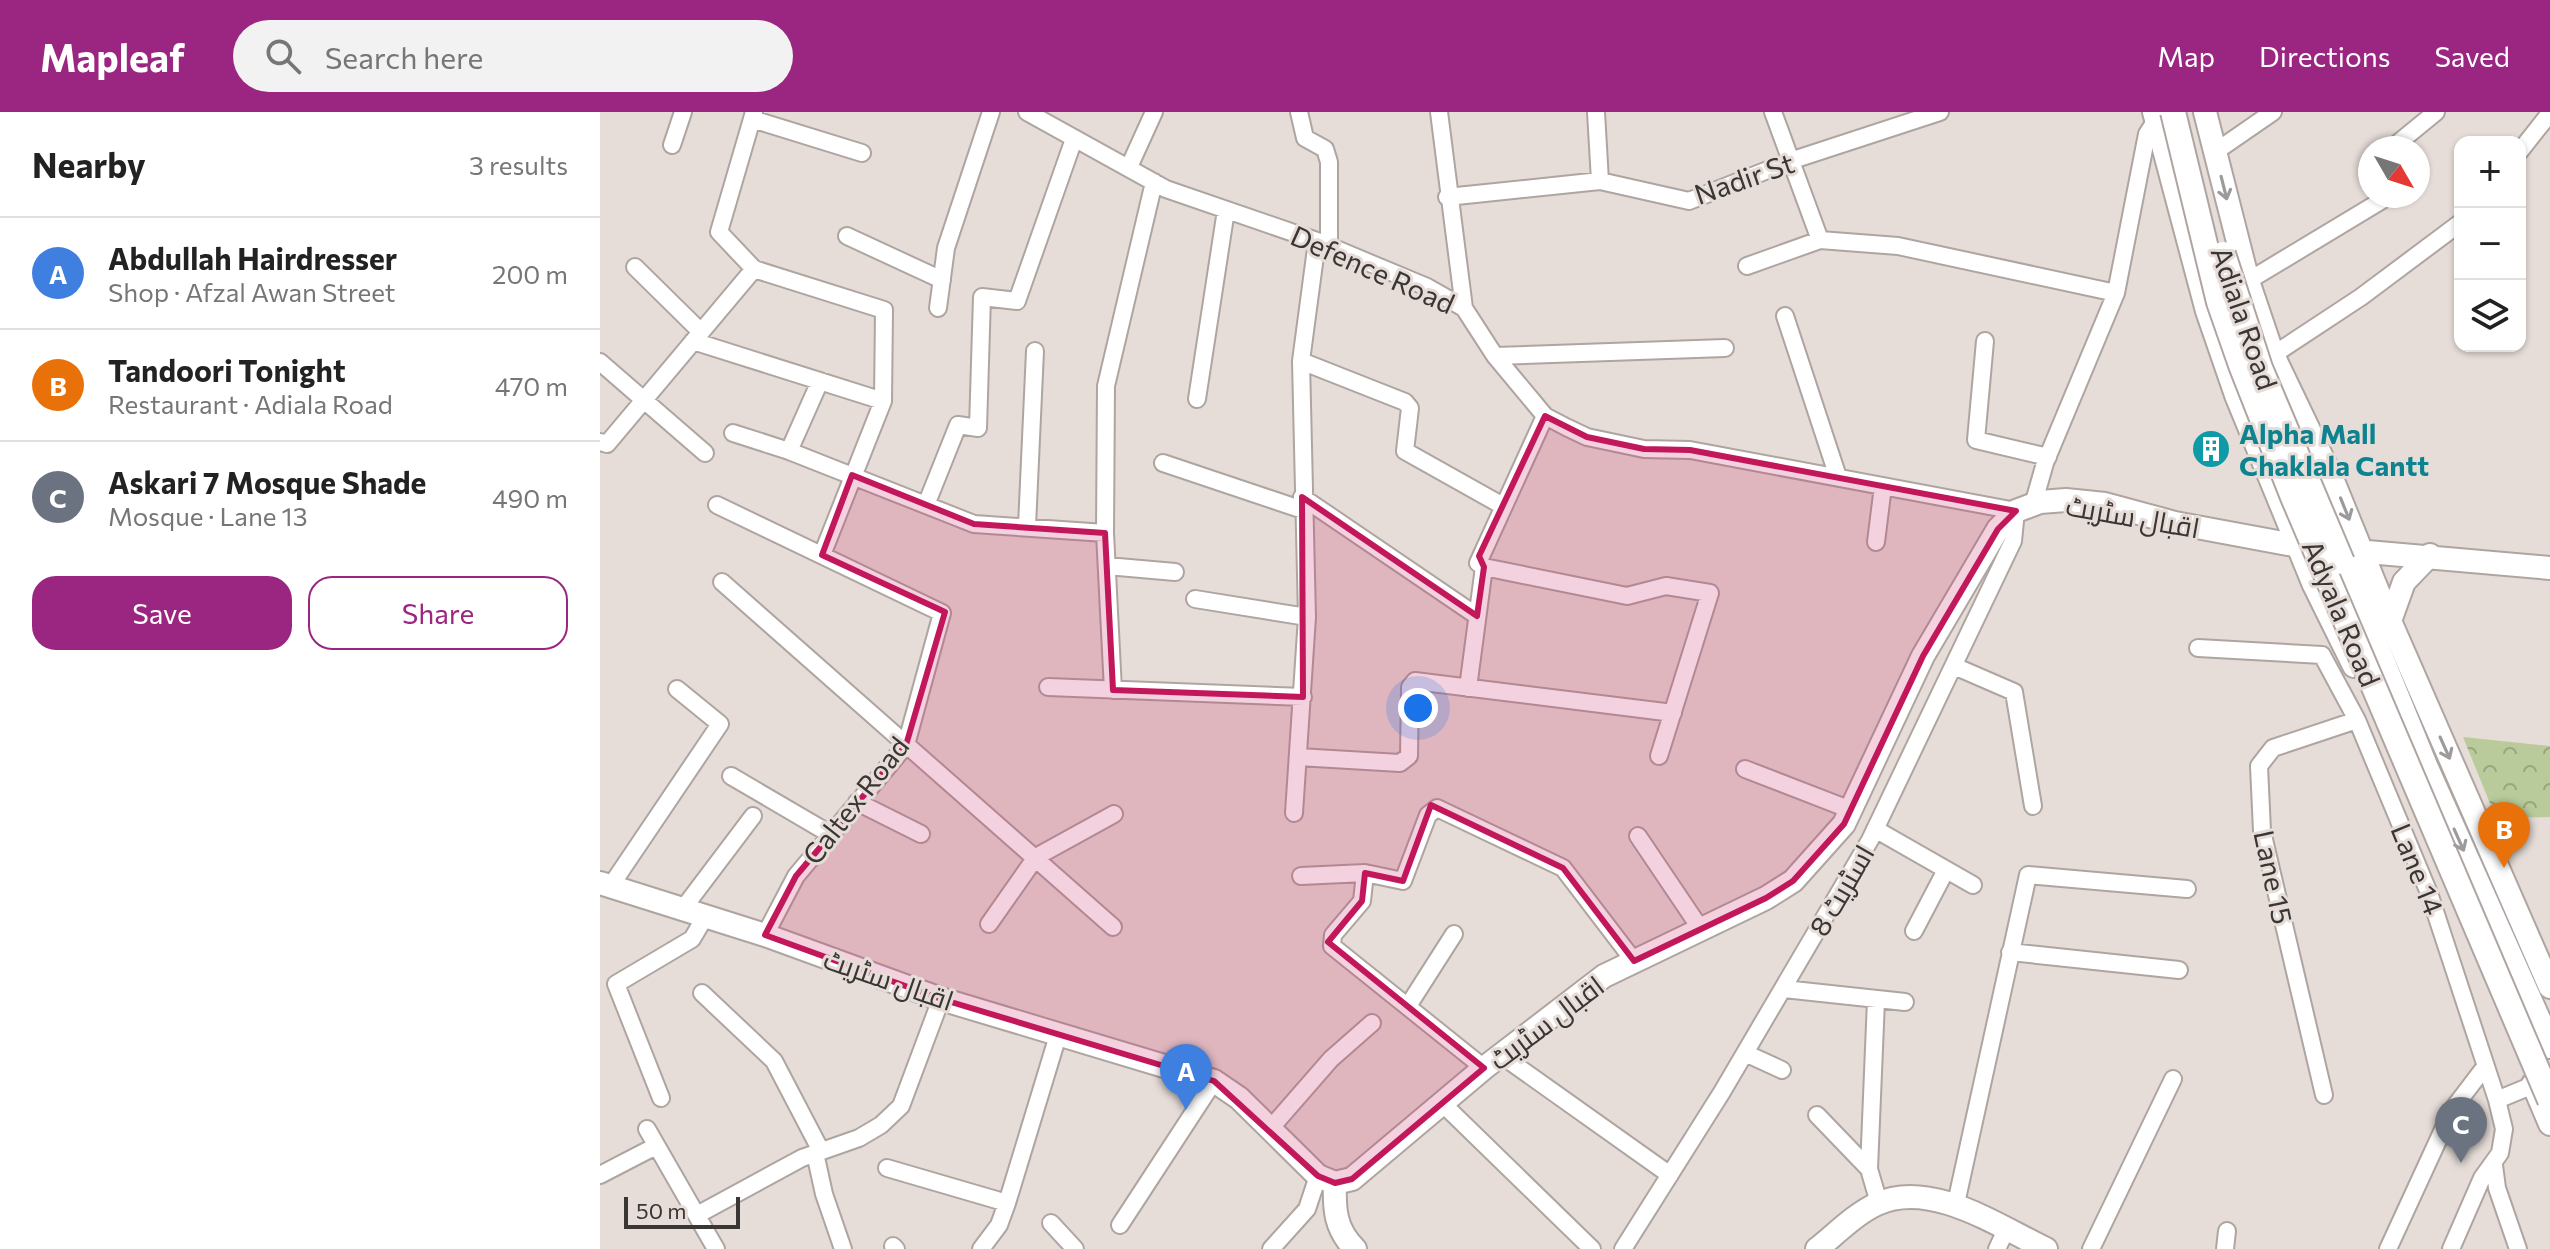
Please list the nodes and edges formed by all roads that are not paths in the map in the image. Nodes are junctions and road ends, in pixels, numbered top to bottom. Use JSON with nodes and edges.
{"nodes":[{"id":1,"x":683,"y":112,"type":"edge"},
{"id":2,"x":991,"y":112,"type":"edge"},
{"id":3,"x":1027,"y":112,"type":"edge"},
{"id":4,"x":1154,"y":112,"type":"edge"},
{"id":5,"x":1299,"y":112,"type":"edge"},
{"id":6,"x":1439,"y":112,"type":"edge"},
{"id":7,"x":1596,"y":112,"type":"edge"},
{"id":8,"x":1773,"y":112,"type":"edge"},
{"id":9,"x":1940,"y":112,"type":"edge"},
{"id":10,"x":2188,"y":112,"type":"edge"},
{"id":11,"x":2205,"y":112,"type":"edge"},
{"id":12,"x":2273,"y":112,"type":"edge"},
{"id":13,"x":2436,"y":112,"type":"edge"},
{"id":14,"x":2550,"y":113,"type":"edge"},
{"id":15,"x":2161,"y":115,"type":"edge"},
{"id":16,"x":753,"y":116,"type":"edge"},
{"id":17,"x":2407,"y":136,"type":"edge"},
{"id":18,"x":1074,"y":139,"type":"junction"},
{"id":19,"x":2526,"y":143,"type":"edge"},
{"id":20,"x":672,"y":145,"type":"dead end"},
{"id":21,"x":2215,"y":152,"type":"junction"},
{"id":22,"x":862,"y":153,"type":"dead end"},
{"id":23,"x":1793,"y":160,"type":"junction"},
{"id":24,"x":1129,"y":167,"type":"junction"},
{"id":25,"x":1600,"y":181,"type":"junction"},
{"id":26,"x":1154,"y":182,"type":"junction"},
{"id":27,"x":1447,"y":197,"type":"junction"},
{"id":28,"x":2369,"y":208,"type":"edge"},
{"id":29,"x":1226,"y":210,"type":"junction"},
{"id":30,"x":2454,"y":227,"type":"edge"},
{"id":31,"x":847,"y":236,"type":"dead end"},
{"id":32,"x":1820,"y":240,"type":"junction"},
{"id":33,"x":1323,"y":244,"type":"junction"},
{"id":34,"x":1747,"y":266,"type":"dead end"},
{"id":35,"x":635,"y":267,"type":"dead end"},
{"id":36,"x":754,"y":269,"type":"junction"},
{"id":37,"x":942,"y":280,"type":"junction"},
{"id":38,"x":2248,"y":281,"type":"junction"},
{"id":39,"x":2116,"y":293,"type":"junction"},
{"id":40,"x":938,"y":308,"type":"dead end"},
{"id":41,"x":1464,"y":308,"type":"junction"},
{"id":42,"x":1785,"y":316,"type":"dead end"},
{"id":43,"x":697,"y":336,"type":"junction"},
{"id":44,"x":1985,"y":341,"type":"dead end"},
{"id":45,"x":1725,"y":348,"type":"dead end"},
{"id":46,"x":1035,"y":351,"type":"dead end"},
{"id":47,"x":2273,"y":355,"type":"junction"},
{"id":48,"x":1495,"y":356,"type":"junction"},
{"id":49,"x":1301,"y":361,"type":"junction"},
{"id":50,"x":600,"y":362,"type":"edge"},
{"id":51,"x":820,"y":381,"type":"junction"},
{"id":52,"x":1197,"y":399,"type":"dead end"},
{"id":53,"x":883,"y":401,"type":"junction"},
{"id":54,"x":643,"y":402,"type":"junction"},
{"id":55,"x":1545,"y":416,"type":"junction"},
{"id":56,"x":733,"y":433,"type":"dead end"},
{"id":57,"x":600,"y":442,"type":"edge"},
{"id":58,"x":789,"y":451,"type":"junction"},
{"id":59,"x":705,"y":453,"type":"dead end"},
{"id":60,"x":2048,"y":457,"type":"junction"},
{"id":61,"x":1163,"y":463,"type":"dead end"},
{"id":62,"x":852,"y":475,"type":"junction"},
{"id":63,"x":1838,"y":477,"type":"junction"},
{"id":64,"x":1883,"y":486,"type":"junction"},
{"id":65,"x":1302,"y":504,"type":"junction"},
{"id":66,"x":717,"y":505,"type":"dead end"},
{"id":67,"x":926,"y":505,"type":"junction"},
{"id":68,"x":1503,"y":506,"type":"junction"},
{"id":69,"x":2025,"y":508,"type":"junction"},
{"id":70,"x":1027,"y":526,"type":"junction"},
{"id":71,"x":1105,"y":533,"type":"junction"},
{"id":72,"x":1876,"y":542,"type":"dead end"},
{"id":73,"x":2299,"y":546,"type":"junction"},
{"id":74,"x":2362,"y":551,"type":"junction"},
{"id":75,"x":822,"y":555,"type":"junction"},
{"id":76,"x":2430,"y":555,"type":"junction"},
{"id":77,"x":1107,"y":566,"type":"junction"},
{"id":78,"x":1484,"y":567,"type":"junction"},
{"id":79,"x":2550,"y":568,"type":"edge"},
{"id":80,"x":1175,"y":572,"type":"dead end"},
{"id":81,"x":722,"y":582,"type":"dead end"},
{"id":82,"x":1195,"y":599,"type":"dead end"},
{"id":83,"x":1477,"y":616,"type":"junction"},
{"id":84,"x":1307,"y":617,"type":"junction"},
{"id":85,"x":2390,"y":621,"type":"junction"},
{"id":86,"x":2198,"y":648,"type":"dead end"},
{"id":87,"x":1954,"y":666,"type":"junction"},
{"id":88,"x":1048,"y":687,"type":"dead end"},
{"id":89,"x":1468,"y":688,"type":"junction"},
{"id":90,"x":677,"y":689,"type":"dead end"},
{"id":91,"x":1113,"y":690,"type":"junction"},
{"id":92,"x":1303,"y":697,"type":"junction"},
{"id":93,"x":1673,"y":713,"type":"junction"},
{"id":94,"x":2357,"y":720,"type":"junction"},
{"id":95,"x":906,"y":745,"type":"junction"},
{"id":96,"x":1659,"y":756,"type":"dead end"},
{"id":97,"x":1298,"y":757,"type":"junction"},
{"id":98,"x":1745,"y":769,"type":"dead end"},
{"id":99,"x":731,"y":776,"type":"dead end"},
{"id":100,"x":857,"y":802,"type":"junction"},
{"id":101,"x":2033,"y":806,"type":"dead end"},
{"id":102,"x":1851,"y":810,"type":"junction"},
{"id":103,"x":1294,"y":813,"type":"dead end"},
{"id":104,"x":1114,"y":814,"type":"dead end"},
{"id":105,"x":753,"y":816,"type":"dead end"},
{"id":106,"x":1875,"y":829,"type":"junction"},
{"id":107,"x":830,"y":834,"type":"junction"},
{"id":108,"x":921,"y":834,"type":"dead end"},
{"id":109,"x":1638,"y":836,"type":"dead end"},
{"id":110,"x":1036,"y":857,"type":"junction"},
{"id":111,"x":1946,"y":870,"type":"junction"},
{"id":112,"x":1365,"y":873,"type":"junction"},
{"id":113,"x":1301,"y":876,"type":"dead end"},
{"id":114,"x":605,"y":885,"type":"edge"},
{"id":115,"x":1973,"y":885,"type":"dead end"},
{"id":116,"x":2187,"y":889,"type":"dead end"},
{"id":117,"x":682,"y":910,"type":"junction"},
{"id":118,"x":705,"y":917,"type":"junction"},
{"id":119,"x":989,"y":924,"type":"dead end"},
{"id":120,"x":1113,"y":927,"type":"dead end"},
{"id":121,"x":1700,"y":928,"type":"junction"},
{"id":122,"x":1914,"y":931,"type":"dead end"},
{"id":123,"x":1454,"y":934,"type":"dead end"},
{"id":124,"x":765,"y":935,"type":"junction"},
{"id":125,"x":2010,"y":952,"type":"junction"},
{"id":126,"x":1634,"y":961,"type":"junction"},
{"id":127,"x":2179,"y":970,"type":"dead end"},
{"id":128,"x":2550,"y":987,"type":"edge"},
{"id":129,"x":1784,"y":989,"type":"junction"},
{"id":130,"x":702,"y":993,"type":"dead end"},
{"id":131,"x":941,"y":999,"type":"junction"},
{"id":132,"x":1876,"y":1000,"type":"junction"},
{"id":133,"x":1905,"y":1002,"type":"dead end"},
{"id":134,"x":1408,"y":1006,"type":"junction"},
{"id":135,"x":1372,"y":1023,"type":"dead end"},
{"id":136,"x":1059,"y":1032,"type":"junction"},
{"id":137,"x":2550,"y":1046,"type":"edge"},
{"id":138,"x":1745,"y":1053,"type":"junction"},
{"id":139,"x":1493,"y":1062,"type":"junction"},
{"id":140,"x":2484,"y":1068,"type":"junction"},
{"id":141,"x":1782,"y":1070,"type":"dead end"},
{"id":142,"x":2173,"y":1079,"type":"dead end"},
{"id":143,"x":1214,"y":1081,"type":"junction"},
{"id":144,"x":2542,"y":1092,"type":"edge"},
{"id":145,"x":2324,"y":1095,"type":"dead end"},
{"id":146,"x":661,"y":1098,"type":"dead end"},
{"id":147,"x":2497,"y":1100,"type":"junction"},
{"id":148,"x":1442,"y":1103,"type":"junction"},
{"id":149,"x":1817,"y":1115,"type":"dead end"},
{"id":150,"x":2550,"y":1124,"type":"edge"},
{"id":151,"x":647,"y":1129,"type":"dead end"},
{"id":152,"x":1270,"y":1129,"type":"junction"},
{"id":153,"x":656,"y":1146,"type":"junction"},
{"id":154,"x":818,"y":1152,"type":"junction"},
{"id":155,"x":2494,"y":1165,"type":"junction"},
{"id":156,"x":887,"y":1168,"type":"dead end"},
{"id":157,"x":1869,"y":1169,"type":"junction"},
{"id":158,"x":600,"y":1175,"type":"edge"},
{"id":159,"x":1670,"y":1175,"type":"junction"},
{"id":160,"x":1327,"y":1179,"type":"junction"},
{"id":161,"x":1007,"y":1203,"type":"junction"},
{"id":162,"x":1879,"y":1203,"type":"junction"},
{"id":163,"x":1955,"y":1208,"type":"junction"},
{"id":164,"x":697,"y":1215,"type":"junction"},
{"id":165,"x":1051,"y":1223,"type":"dead end"},
{"id":166,"x":1120,"y":1225,"type":"dead end"},
{"id":167,"x":2227,"y":1231,"type":"dead end"},
{"id":168,"x":2002,"y":1240,"type":"edge"},
{"id":169,"x":716,"y":1249,"type":"edge"},
{"id":170,"x":843,"y":1249,"type":"edge"},
{"id":171,"x":981,"y":1249,"type":"edge"},
{"id":172,"x":1075,"y":1249,"type":"edge"},
{"id":173,"x":1271,"y":1249,"type":"edge"},
{"id":174,"x":1355,"y":1249,"type":"edge"},
{"id":175,"x":1592,"y":1249,"type":"edge"},
{"id":176,"x":1623,"y":1249,"type":"edge"},
{"id":177,"x":1817,"y":1249,"type":"edge"},
{"id":178,"x":2046,"y":1249,"type":"edge"},
{"id":179,"x":2091,"y":1249,"type":"edge"},
{"id":180,"x":2225,"y":1249,"type":"edge"},
{"id":181,"x":2388,"y":1249,"type":"edge"},
{"id":182,"x":2451,"y":1249,"type":"edge"},
{"id":183,"x":2518,"y":1249,"type":"edge"}],
"edges":[{"from":1,"to":20,"type":"street"},
{"from":2,"to":37,"type":"street"},
{"from":3,"to":18,"type":"street","name":"Defence Road"},
{"from":4,"to":24,"type":"street"},
{"from":5,"to":33,"type":"street"},
{"from":6,"to":27,"type":"street"},
{"from":7,"to":25,"type":"street"},
{"from":8,"to":23,"type":"street"},
{"from":9,"to":23,"type":"street","name":"Nadir St"},
{"from":10,"to":137,"type":"main road","name":"Adiala Road","one_way":true,"bridge":true},
{"from":11,"to":21,"type":"street"},
{"from":12,"to":21,"type":"street"},
{"from":13,"to":17,"type":"street"},
{"from":14,"to":19,"type":"street"},
{"from":15,"to":39,"type":"street","name":"اسٹریٹ 8"},
{"from":15,"to":73,"type":"street"},
{"from":15,"to":144,"type":"main road","name":"Adyala Road","bridge":true},
{"from":16,"to":22,"type":"street"},
{"from":16,"to":36,"type":"street"},
{"from":18,"to":24,"type":"street","name":"Defence Road"},
{"from":18,"to":67,"type":"street"},
{"from":21,"to":38,"type":"street","one_way":true},
{"from":23,"to":25,"type":"street","name":"Nadir St"},
{"from":23,"to":32,"type":"street"},
{"from":24,"to":26,"type":"street","name":"Defence Road"},
{"from":25,"to":27,"type":"street","name":"Nadir St"},
{"from":26,"to":29,"type":"street","name":"Defence Road"},
{"from":26,"to":71,"type":"street"},
{"from":27,"to":41,"type":"street"},
{"from":28,"to":38,"type":"street"},
{"from":29,"to":33,"type":"street","name":"Defence Road"},
{"from":29,"to":52,"type":"street"},
{"from":30,"to":47,"type":"street"},
{"from":31,"to":37,"type":"street"},
{"from":32,"to":34,"type":"street"},
{"from":32,"to":39,"type":"street"},
{"from":33,"to":41,"type":"street","name":"Defence Road"},
{"from":33,"to":49,"type":"street"},
{"from":35,"to":43,"type":"street"},
{"from":36,"to":43,"type":"street"},
{"from":36,"to":53,"type":"street"},
{"from":37,"to":40,"type":"street"},
{"from":38,"to":47,"type":"street"},
{"from":39,"to":60,"type":"street","name":"اسٹریٹ 8"},
{"from":41,"to":48,"type":"street","name":"Defence Road"},
{"from":42,"to":63,"type":"street"},
{"from":43,"to":51,"type":"street"},
{"from":43,"to":54,"type":"street"},
{"from":44,"to":60,"type":"street"},
{"from":45,"to":48,"type":"street"},
{"from":46,"to":70,"type":"street"},
{"from":47,"to":74,"type":"street","one_way":true},
{"from":48,"to":55,"type":"street","name":"Defence Road"},
{"from":49,"to":65,"type":"street"},
{"from":49,"to":68,"type":"street"},
{"from":50,"to":54,"type":"street"},
{"from":51,"to":53,"type":"street"},
{"from":51,"to":58,"type":"street"},
{"from":53,"to":62,"type":"street"},
{"from":54,"to":57,"type":"street"},
{"from":54,"to":59,"type":"street"},
{"from":55,"to":63,"type":"street","name":"Defence Road"},
{"from":55,"to":68,"type":"street"},
{"from":56,"to":58,"type":"street"},
{"from":58,"to":62,"type":"street"},
{"from":60,"to":69,"type":"street","name":"اسٹریٹ 8"},
{"from":61,"to":65,"type":"street"},
{"from":62,"to":67,"type":"street"},
{"from":62,"to":75,"type":"street"},
{"from":63,"to":64,"type":"street","name":"Defence Road"},
{"from":64,"to":69,"type":"street","name":"Defence Road"},
{"from":64,"to":72,"type":"street"},
{"from":65,"to":83,"type":"street"},
{"from":65,"to":84,"type":"street"},
{"from":66,"to":75,"type":"street"},
{"from":67,"to":70,"type":"street"},
{"from":68,"to":78,"type":"street"},
{"from":69,"to":73,"type":"street","name":"اقبال سٹریٹ"},
{"from":69,"to":87,"type":"street","name":"اسٹریٹ 8"},
{"from":69,"to":102,"type":"street","name":"اقبال سٹریٹ"},
{"from":70,"to":71,"type":"street"},
{"from":71,"to":77,"type":"street"},
{"from":73,"to":74,"type":"street","name":"اقبال سٹریٹ"},
{"from":73,"to":144,"type":"street"},
{"from":74,"to":76,"type":"street","name":"اقبال سٹریٹ"},
{"from":74,"to":85,"type":"street"},
{"from":75,"to":95,"type":"street","name":"Caltex Road"},
{"from":76,"to":79,"type":"street","name":"اقبال سٹریٹ"},
{"from":76,"to":85,"type":"street"},
{"from":77,"to":80,"type":"street"},
{"from":77,"to":91,"type":"street"},
{"from":78,"to":83,"type":"street"},
{"from":78,"to":93,"type":"street"},
{"from":81,"to":95,"type":"street"},
{"from":82,"to":84,"type":"street"},
{"from":83,"to":89,"type":"street"},
{"from":84,"to":92,"type":"street"},
{"from":85,"to":128,"type":"street","one_way":true},
{"from":86,"to":94,"type":"street","name":"Lane 14"},
{"from":87,"to":101,"type":"street"},
{"from":87,"to":106,"type":"street","name":"اسٹریٹ 8"},
{"from":88,"to":91,"type":"street"},
{"from":89,"to":93,"type":"street"},
{"from":89,"to":97,"type":"street"},
{"from":90,"to":114,"type":"street"},
{"from":91,"to":92,"type":"street"},
{"from":92,"to":97,"type":"street"},
{"from":93,"to":96,"type":"street"},
{"from":94,"to":140,"type":"street","name":"Lane 14"},
{"from":94,"to":145,"type":"street","name":"Lane 15"},
{"from":95,"to":100,"type":"street","name":"Caltex Road"},
{"from":95,"to":110,"type":"street"},
{"from":97,"to":103,"type":"street"},
{"from":98,"to":102,"type":"street"},
{"from":99,"to":107,"type":"street"},
{"from":100,"to":107,"type":"street","name":"Caltex Road"},
{"from":100,"to":108,"type":"street"},
{"from":102,"to":121,"type":"street","name":"اقبال سٹریٹ"},
{"from":104,"to":110,"type":"street"},
{"from":105,"to":117,"type":"street"},
{"from":106,"to":111,"type":"street"},
{"from":106,"to":129,"type":"street","name":"اسٹریٹ 8"},
{"from":107,"to":124,"type":"street","name":"Caltex Road"},
{"from":109,"to":121,"type":"street"},
{"from":110,"to":119,"type":"street"},
{"from":110,"to":120,"type":"street"},
{"from":111,"to":115,"type":"street"},
{"from":111,"to":122,"type":"street"},
{"from":112,"to":113,"type":"street"},
{"from":112,"to":126,"type":"street"},
{"from":112,"to":134,"type":"street"},
{"from":114,"to":117,"type":"street","name":"اقبال سٹریٹ"},
{"from":116,"to":125,"type":"street"},
{"from":117,"to":118,"type":"street","name":"اقبال سٹریٹ"},
{"from":118,"to":124,"type":"street","name":"اقبال سٹریٹ"},
{"from":118,"to":146,"type":"street"},
{"from":121,"to":126,"type":"street","name":"اقبال سٹریٹ"},
{"from":123,"to":134,"type":"street"},
{"from":124,"to":131,"type":"street","name":"اقبال سٹریٹ"},
{"from":125,"to":127,"type":"street"},
{"from":125,"to":163,"type":"street"},
{"from":126,"to":139,"type":"street","name":"اقبال سٹریٹ"},
{"from":129,"to":132,"type":"street"},
{"from":129,"to":138,"type":"street","name":"اسٹریٹ 8"},
{"from":130,"to":154,"type":"street"},
{"from":131,"to":136,"type":"street","name":"اقبال سٹریٹ"},
{"from":131,"to":154,"type":"street"},
{"from":132,"to":133,"type":"street"},
{"from":132,"to":157,"type":"street"},
{"from":134,"to":139,"type":"street"},
{"from":135,"to":152,"type":"street"},
{"from":136,"to":143,"type":"street","name":"اقبال سٹریٹ"},
{"from":136,"to":161,"type":"street"},
{"from":138,"to":141,"type":"street"},
{"from":138,"to":159,"type":"street","name":"اسٹریٹ 8"},
{"from":139,"to":148,"type":"street","name":"اقبال سٹریٹ"},
{"from":139,"to":159,"type":"street"},
{"from":140,"to":147,"type":"street","name":"Lane 14"},
{"from":140,"to":181,"type":"street"},
{"from":142,"to":179,"type":"street"},
{"from":143,"to":152,"type":"street","name":"اقبال سٹریٹ"},
{"from":143,"to":166,"type":"street"},
{"from":144,"to":147,"type":"street"},
{"from":144,"to":150,"type":"street"},
{"from":147,"to":155,"type":"street","name":"Lane 14"},
{"from":148,"to":160,"type":"street","name":"اقبال سٹریٹ"},
{"from":148,"to":175,"type":"street"},
{"from":149,"to":157,"type":"street"},
{"from":151,"to":153,"type":"street"},
{"from":152,"to":160,"type":"street","name":"اقبال سٹریٹ"},
{"from":153,"to":158,"type":"street"},
{"from":153,"to":164,"type":"street"},
{"from":154,"to":164,"type":"street"},
{"from":154,"to":170,"type":"street"},
{"from":155,"to":182,"type":"street"},
{"from":155,"to":183,"type":"street"},
{"from":156,"to":161,"type":"street"},
{"from":157,"to":162,"type":"street"},
{"from":159,"to":176,"type":"street","name":"اسٹریٹ 8"},
{"from":160,"to":173,"type":"street"},
{"from":160,"to":174,"type":"street"},
{"from":161,"to":171,"type":"street"},
{"from":162,"to":163,"type":"street"},
{"from":162,"to":177,"type":"street"},
{"from":163,"to":168,"type":"street"},
{"from":164,"to":169,"type":"street"},
{"from":165,"to":172,"type":"street"},
{"from":167,"to":180,"type":"street"},
{"from":168,"to":178,"type":"street"}]}
